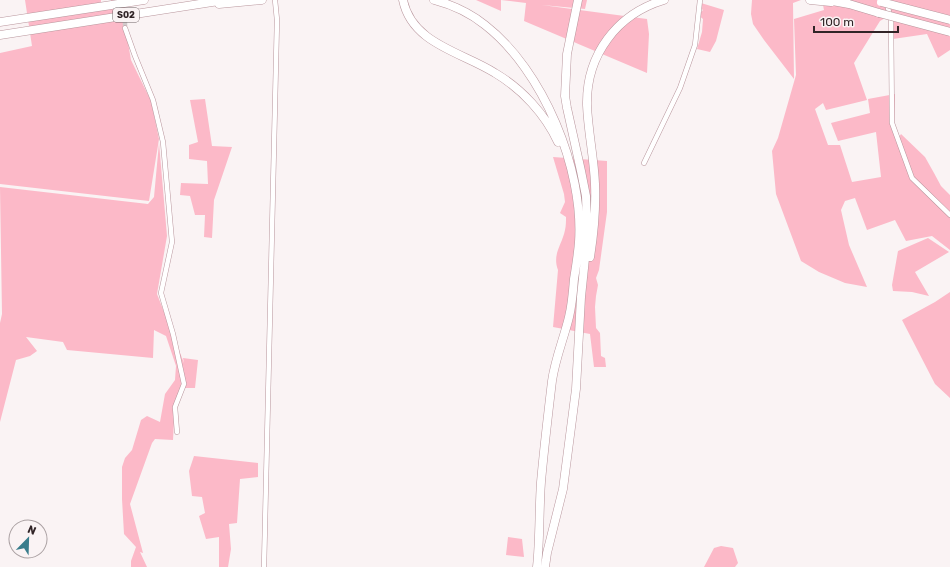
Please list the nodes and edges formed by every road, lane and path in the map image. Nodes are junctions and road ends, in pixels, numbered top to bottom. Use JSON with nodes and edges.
{"nodes":[{"id":1,"x":144,"y":0,"type":"edge"},
{"id":2,"x":225,"y":0,"type":"edge"},
{"id":3,"x":262,"y":0,"type":"edge"},
{"id":4,"x":275,"y":0,"type":"edge"},
{"id":5,"x":403,"y":0,"type":"edge"},
{"id":6,"x":434,"y":0,"type":"edge"},
{"id":7,"x":578,"y":0,"type":"edge"},
{"id":8,"x":664,"y":0,"type":"edge"},
{"id":9,"x":700,"y":0,"type":"edge"},
{"id":10,"x":810,"y":0,"type":"edge"},
{"id":11,"x":827,"y":0,"type":"edge"},
{"id":12,"x":880,"y":1,"type":"edge"},
{"id":13,"x":843,"y":3,"type":"junction"},
{"id":14,"x":156,"y":10,"type":"junction"},
{"id":15,"x":950,"y":20,"type":"edge"},
{"id":16,"x":0,"y":22,"type":"edge"},
{"id":17,"x":125,"y":28,"type":"tunnel mouth"},
{"id":18,"x":950,"y":32,"type":"edge"},
{"id":19,"x":0,"y":35,"type":"edge"},
{"id":20,"x":644,"y":163,"type":"dead end"},
{"id":21,"x":572,"y":174,"type":"junction"},
{"id":22,"x":950,"y":215,"type":"edge"},
{"id":23,"x":581,"y":297,"type":"junction"},
{"id":24,"x":177,"y":432,"type":"dead end"},
{"id":25,"x":264,"y":567,"type":"edge"},
{"id":26,"x":536,"y":567,"type":"edge"},
{"id":27,"x":545,"y":567,"type":"edge"}],
"edges":[{"from":1,"to":16,"type":"highway","number":"S02"},
{"from":2,"to":14,"type":"highway","number":"S02"},
{"from":3,"to":14,"type":"highway"},
{"from":4,"to":25,"type":"street"},
{"from":5,"to":21,"type":"highway"},
{"from":6,"to":21,"type":"highway"},
{"from":7,"to":23,"type":"highway"},
{"from":8,"to":23,"type":"highway"},
{"from":9,"to":20,"type":"street"},
{"from":10,"to":13,"type":"highway"},
{"from":11,"to":13,"type":"highway"},
{"from":12,"to":15,"type":"highway","bridge":true},
{"from":12,"to":22,"type":"street"},
{"from":13,"to":18,"type":"highway","bridge":true},
{"from":14,"to":19,"type":"highway","number":"S02"},
{"from":17,"to":24,"type":"street"},
{"from":21,"to":26,"type":"highway"},
{"from":23,"to":27,"type":"highway"}]}
